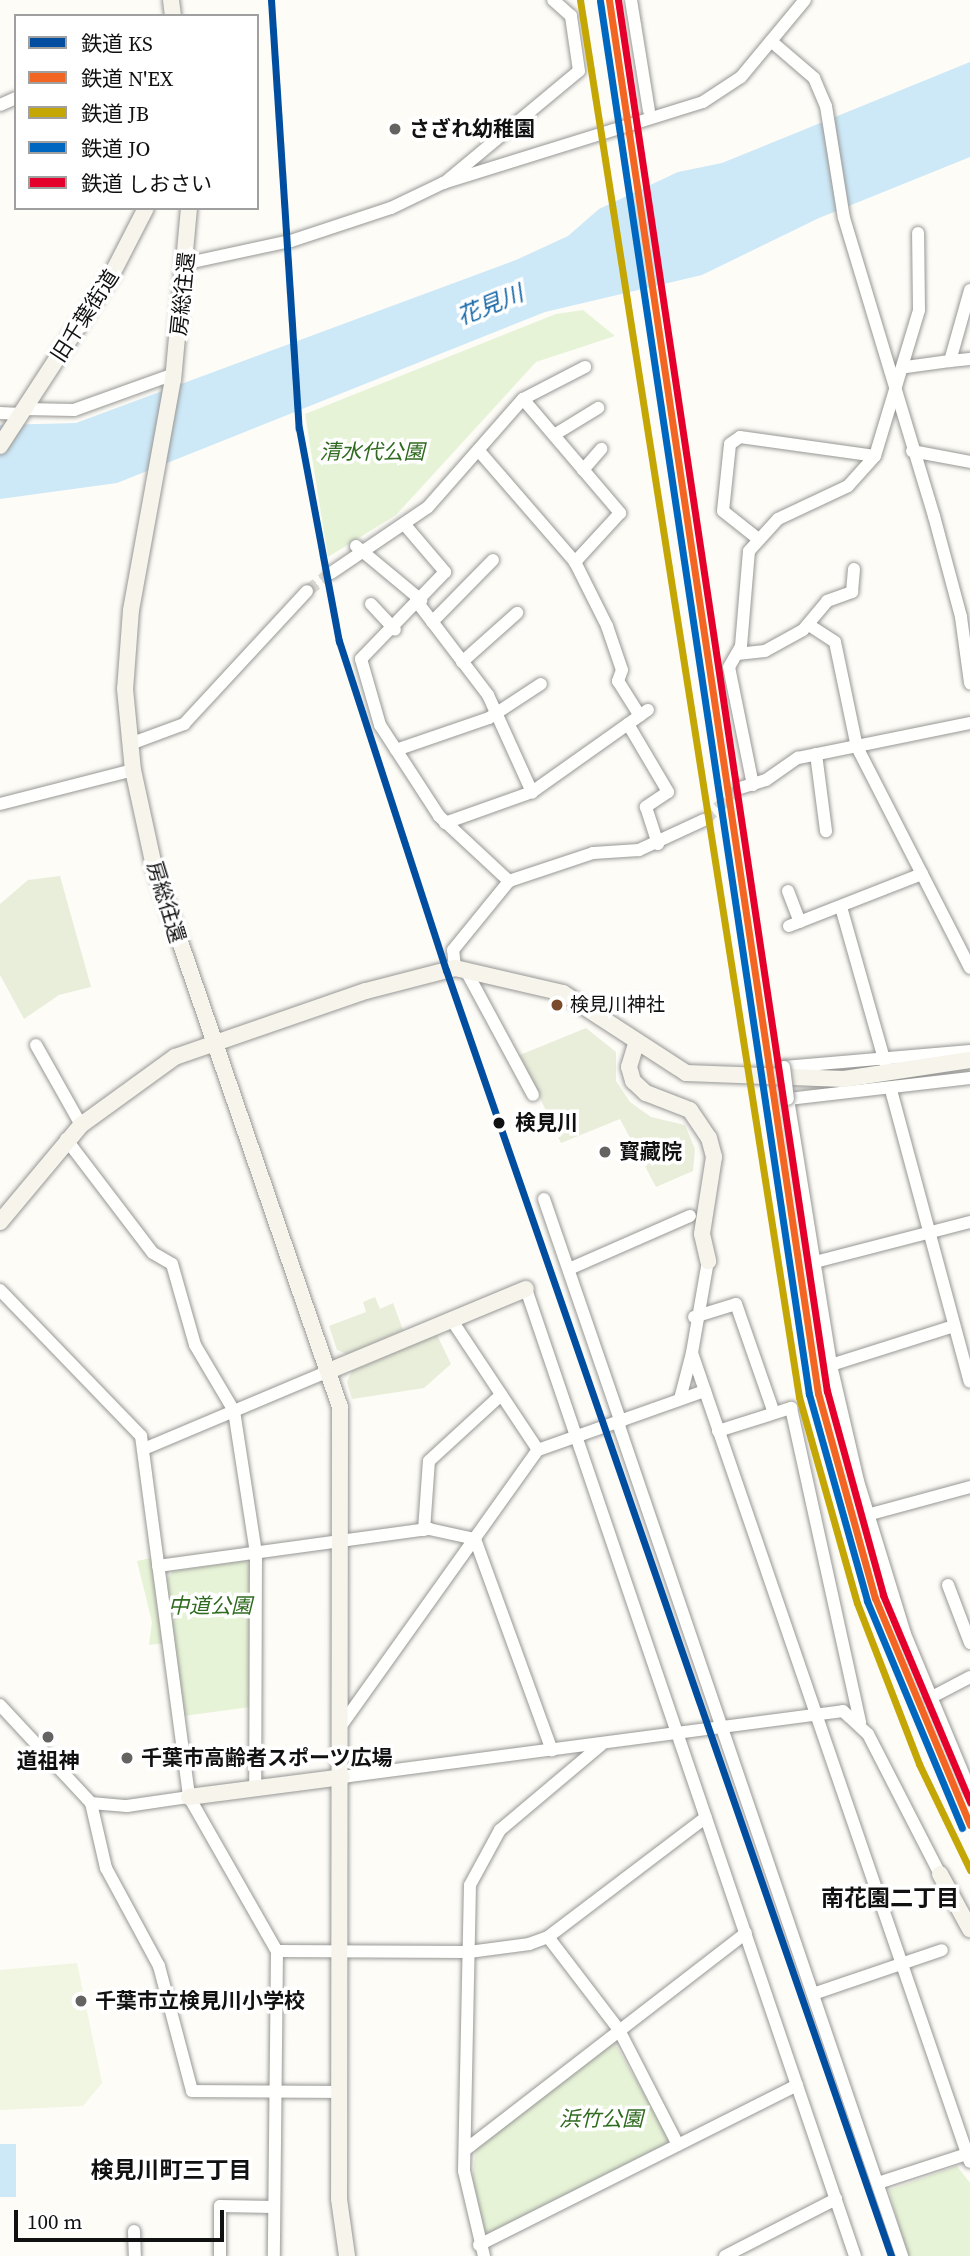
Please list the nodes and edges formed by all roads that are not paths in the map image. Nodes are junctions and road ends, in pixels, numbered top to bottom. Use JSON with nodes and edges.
{"nodes":[{"id":1,"x":553,"y":0,"type":"edge"},
{"id":2,"x":805,"y":0,"type":"edge"},
{"id":3,"x":635,"y":2,"type":"edge"},
{"id":4,"x":771,"y":41,"type":"junction"},
{"id":5,"x":649,"y":111,"type":"dead end"},
{"id":6,"x":443,"y":183,"type":"junction"},
{"id":7,"x":145,"y":210,"type":"edge"},
{"id":8,"x":189,"y":210,"type":"edge"},
{"id":9,"x":918,"y":233,"type":"dead end"},
{"id":10,"x":188,"y":263,"type":"junction"},
{"id":11,"x":970,"y":290,"type":"edge"},
{"id":12,"x":970,"y":359,"type":"edge"},
{"id":13,"x":950,"y":361,"type":"junction"},
{"id":14,"x":585,"y":367,"type":"dead end"},
{"id":15,"x":906,"y":367,"type":"junction"},
{"id":16,"x":173,"y":377,"type":"junction"},
{"id":17,"x":523,"y":399,"type":"junction"},
{"id":18,"x":895,"y":401,"type":"junction"},
{"id":19,"x":598,"y":408,"type":"dead end"},
{"id":20,"x":0,"y":413,"type":"edge"},
{"id":21,"x":21,"y":414,"type":"junction"},
{"id":22,"x":554,"y":435,"type":"junction"},
{"id":23,"x":0,"y":446,"type":"edge"},
{"id":24,"x":601,"y":449,"type":"dead end"},
{"id":25,"x":479,"y":451,"type":"junction"},
{"id":26,"x":912,"y":451,"type":"junction"},
{"id":27,"x":875,"y":456,"type":"junction"},
{"id":28,"x":970,"y":462,"type":"edge"},
{"id":29,"x":583,"y":470,"type":"junction"},
{"id":30,"x":405,"y":525,"type":"junction"},
{"id":31,"x":757,"y":538,"type":"junction"},
{"id":32,"x":359,"y":549,"type":"junction"},
{"id":33,"x":493,"y":561,"type":"dead end"},
{"id":34,"x":575,"y":562,"type":"junction"},
{"id":35,"x":854,"y":569,"type":"dead end"},
{"id":36,"x":331,"y":573,"type":"tunnel mouth"},
{"id":37,"x":307,"y":591,"type":"tunnel mouth"},
{"id":38,"x":419,"y":601,"type":"junction"},
{"id":39,"x":371,"y":604,"type":"dead end"},
{"id":40,"x":517,"y":613,"type":"dead end"},
{"id":41,"x":966,"y":613,"type":"edge"},
{"id":42,"x":432,"y":622,"type":"junction"},
{"id":43,"x":809,"y":625,"type":"junction"},
{"id":44,"x":395,"y":631,"type":"junction"},
{"id":45,"x":737,"y":654,"type":"junction"},
{"id":46,"x":462,"y":662,"type":"junction"},
{"id":47,"x":970,"y":683,"type":"edge"},
{"id":48,"x":541,"y":684,"type":"dead end"},
{"id":49,"x":496,"y":709,"type":"junction"},
{"id":50,"x":970,"y":723,"type":"edge"},
{"id":51,"x":628,"y":724,"type":"junction"},
{"id":52,"x":130,"y":744,"type":"junction"},
{"id":53,"x":857,"y":747,"type":"junction"},
{"id":54,"x":397,"y":750,"type":"junction"},
{"id":55,"x":816,"y":754,"type":"junction"},
{"id":56,"x":133,"y":770,"type":"junction"},
{"id":57,"x":532,"y":792,"type":"junction"},
{"id":58,"x":0,"y":804,"type":"edge"},
{"id":59,"x":704,"y":820,"type":"tunnel mouth"},
{"id":60,"x":445,"y":823,"type":"junction"},
{"id":61,"x":826,"y":831,"type":"dead end"},
{"id":62,"x":657,"y":844,"type":"junction"},
{"id":63,"x":922,"y":874,"type":"junction"},
{"id":64,"x":509,"y":881,"type":"junction"},
{"id":65,"x":788,"y":891,"type":"dead end"},
{"id":66,"x":841,"y":907,"type":"junction"},
{"id":67,"x":460,"y":968,"type":"junction"},
{"id":68,"x":970,"y":968,"type":"edge"},
{"id":69,"x":215,"y":1042,"type":"junction"},
{"id":70,"x":636,"y":1044,"type":"junction"},
{"id":71,"x":36,"y":1045,"type":"dead end"},
{"id":72,"x":970,"y":1051,"type":"edge"},
{"id":73,"x":970,"y":1060,"type":"edge"},
{"id":74,"x":885,"y":1062,"type":"junction"},
{"id":75,"x":970,"y":1078,"type":"edge"},
{"id":76,"x":891,"y":1090,"type":"junction"},
{"id":77,"x":533,"y":1095,"type":"dead end"},
{"id":78,"x":788,"y":1099,"type":"junction"},
{"id":79,"x":81,"y":1125,"type":"junction"},
{"id":80,"x":66,"y":1139,"type":"junction"},
{"id":81,"x":544,"y":1199,"type":"dead end"},
{"id":82,"x":690,"y":1216,"type":"dead end"},
{"id":83,"x":0,"y":1222,"type":"edge"},
{"id":84,"x":970,"y":1222,"type":"edge"},
{"id":85,"x":930,"y":1233,"type":"junction"},
{"id":86,"x":708,"y":1261,"type":"joint"},
{"id":87,"x":816,"y":1262,"type":"junction"},
{"id":88,"x":569,"y":1269,"type":"junction"},
{"id":89,"x":526,"y":1289,"type":"joint"},
{"id":90,"x":0,"y":1290,"type":"edge"},
{"id":91,"x":694,"y":1317,"type":"junction"},
{"id":92,"x":451,"y":1319,"type":"junction"},
{"id":93,"x":954,"y":1326,"type":"junction"},
{"id":94,"x":692,"y":1353,"type":"junction"},
{"id":95,"x":831,"y":1365,"type":"junction"},
{"id":96,"x":331,"y":1370,"type":"junction"},
{"id":97,"x":970,"y":1382,"type":"edge"},
{"id":98,"x":705,"y":1391,"type":"junction"},
{"id":99,"x":501,"y":1395,"type":"junction"},
{"id":100,"x":680,"y":1399,"type":"junction"},
{"id":101,"x":234,"y":1411,"type":"junction"},
{"id":102,"x":774,"y":1413,"type":"junction"},
{"id":103,"x":620,"y":1422,"type":"junction"},
{"id":104,"x":718,"y":1431,"type":"junction"},
{"id":105,"x":574,"y":1437,"type":"junction"},
{"id":106,"x":144,"y":1449,"type":"junction"},
{"id":107,"x":538,"y":1450,"type":"junction"},
{"id":108,"x":970,"y":1487,"type":"edge"},
{"id":109,"x":867,"y":1514,"type":"junction"},
{"id":110,"x":424,"y":1530,"type":"junction"},
{"id":111,"x":475,"y":1539,"type":"junction"},
{"id":112,"x":343,"y":1541,"type":"junction"},
{"id":113,"x":256,"y":1553,"type":"junction"},
{"id":114,"x":158,"y":1566,"type":"junction"},
{"id":115,"x":948,"y":1585,"type":"dead end"},
{"id":116,"x":970,"y":1643,"type":"edge"},
{"id":117,"x":970,"y":1676,"type":"edge"},
{"id":118,"x":930,"y":1698,"type":"junction"},
{"id":119,"x":0,"y":1705,"type":"edge"},
{"id":120,"x":819,"y":1715,"type":"junction"},
{"id":121,"x":343,"y":1723,"type":"junction"},
{"id":122,"x":860,"y":1723,"type":"junction"},
{"id":123,"x":722,"y":1727,"type":"junction"},
{"id":124,"x":676,"y":1733,"type":"junction"},
{"id":125,"x":602,"y":1744,"type":"junction"},
{"id":126,"x":552,"y":1750,"type":"junction"},
{"id":127,"x":342,"y":1777,"type":"junction"},
{"id":128,"x":255,"y":1789,"type":"junction"},
{"id":129,"x":970,"y":1789,"type":"edge"},
{"id":130,"x":188,"y":1797,"type":"junction"},
{"id":131,"x":91,"y":1802,"type":"junction"},
{"id":132,"x":706,"y":1817,"type":"junction"},
{"id":133,"x":940,"y":1874,"type":"joint"},
{"id":134,"x":970,"y":1929,"type":"edge"},
{"id":135,"x":746,"y":1933,"type":"junction"},
{"id":136,"x":548,"y":1937,"type":"junction"},
{"id":137,"x":342,"y":1950,"type":"junction"},
{"id":138,"x":942,"y":1950,"type":"dead end"},
{"id":139,"x":277,"y":1951,"type":"junction"},
{"id":140,"x":469,"y":1952,"type":"junction"},
{"id":141,"x":903,"y":1963,"type":"junction"},
{"id":142,"x":813,"y":1994,"type":"junction"},
{"id":143,"x":619,"y":2031,"type":"junction"},
{"id":144,"x":797,"y":2085,"type":"junction"},
{"id":145,"x":341,"y":2092,"type":"junction"},
{"id":146,"x":276,"y":2093,"type":"junction"},
{"id":147,"x":678,"y":2145,"type":"junction"},
{"id":148,"x":465,"y":2150,"type":"junction"},
{"id":149,"x":969,"y":2157,"type":"edge"},
{"id":150,"x":878,"y":2183,"type":"junction"},
{"id":151,"x":836,"y":2199,"type":"junction"},
{"id":152,"x":274,"y":2207,"type":"junction"},
{"id":153,"x":134,"y":2231,"type":"dead end"},
{"id":154,"x":481,"y":2250,"type":"edge"},
{"id":155,"x":135,"y":2256,"type":"edge"},
{"id":156,"x":220,"y":2256,"type":"edge"},
{"id":157,"x":274,"y":2256,"type":"edge"},
{"id":158,"x":347,"y":2256,"type":"edge"},
{"id":159,"x":725,"y":2256,"type":"edge"},
{"id":160,"x":855,"y":2256,"type":"edge"},
{"id":161,"x":902,"y":2256,"type":"edge"}],
"edges":[{"from":1,"to":6,"type":"street"},
{"from":2,"to":4,"type":"street"},
{"from":3,"to":5,"type":"street"},
{"from":4,"to":6,"type":"street"},
{"from":4,"to":18,"type":"street"},
{"from":6,"to":10,"type":"street"},
{"from":7,"to":21,"type":"street","name":"旧千葉街道"},
{"from":8,"to":10,"type":"street","name":"房総往還"},
{"from":9,"to":15,"type":"street"},
{"from":10,"to":16,"type":"street","name":"房総往還"},
{"from":11,"to":13,"type":"street"},
{"from":12,"to":13,"type":"street"},
{"from":13,"to":15,"type":"street"},
{"from":14,"to":17,"type":"street"},
{"from":15,"to":18,"type":"street"},
{"from":16,"to":21,"type":"street"},
{"from":16,"to":52,"type":"street","name":"房総往還"},
{"from":17,"to":22,"type":"street"},
{"from":17,"to":25,"type":"street"},
{"from":18,"to":26,"type":"street"},
{"from":18,"to":27,"type":"street"},
{"from":19,"to":22,"type":"street"},
{"from":20,"to":21,"type":"street"},
{"from":21,"to":23,"type":"street","name":"旧千葉街道"},
{"from":22,"to":29,"type":"street"},
{"from":24,"to":29,"type":"street"},
{"from":25,"to":30,"type":"street"},
{"from":25,"to":34,"type":"street"},
{"from":26,"to":28,"type":"street"},
{"from":26,"to":41,"type":"street"},
{"from":27,"to":31,"type":"street"},
{"from":27,"to":31,"type":"street"},
{"from":29,"to":34,"type":"street"},
{"from":30,"to":32,"type":"street"},
{"from":30,"to":38,"type":"street"},
{"from":31,"to":45,"type":"street"},
{"from":32,"to":36,"type":"street"},
{"from":32,"to":38,"type":"street"},
{"from":33,"to":42,"type":"street"},
{"from":34,"to":51,"type":"street"},
{"from":35,"to":43,"type":"street"},
{"from":37,"to":52,"type":"street"},
{"from":38,"to":42,"type":"street"},
{"from":38,"to":44,"type":"street"},
{"from":39,"to":44,"type":"street"},
{"from":40,"to":46,"type":"street"},
{"from":41,"to":47,"type":"street"},
{"from":42,"to":46,"type":"street"},
{"from":43,"to":45,"type":"street"},
{"from":43,"to":53,"type":"street"},
{"from":44,"to":54,"type":"street"},
{"from":45,"to":55,"type":"street"},
{"from":46,"to":49,"type":"street"},
{"from":48,"to":49,"type":"street"},
{"from":49,"to":54,"type":"street"},
{"from":49,"to":57,"type":"street"},
{"from":50,"to":53,"type":"street"},
{"from":51,"to":57,"type":"street"},
{"from":51,"to":62,"type":"street"},
{"from":52,"to":56,"type":"street","name":"房総往還"},
{"from":53,"to":55,"type":"street"},
{"from":53,"to":63,"type":"street"},
{"from":54,"to":60,"type":"street"},
{"from":55,"to":61,"type":"street"},
{"from":56,"to":58,"type":"street"},
{"from":56,"to":69,"type":"street","name":"房総往還"},
{"from":57,"to":60,"type":"street"},
{"from":59,"to":62,"type":"street"},
{"from":60,"to":64,"type":"street"},
{"from":62,"to":64,"type":"street"},
{"from":63,"to":66,"type":"street"},
{"from":63,"to":68,"type":"street"},
{"from":64,"to":67,"type":"street"},
{"from":65,"to":66,"type":"street"},
{"from":66,"to":74,"type":"street"},
{"from":67,"to":69,"type":"street"},
{"from":67,"to":70,"type":"street"},
{"from":67,"to":77,"type":"street"},
{"from":69,"to":79,"type":"street"},
{"from":69,"to":96,"type":"street","name":"房総往還"},
{"from":70,"to":73,"type":"street"},
{"from":70,"to":86,"type":"street"},
{"from":71,"to":79,"type":"street"},
{"from":72,"to":74,"type":"street"},
{"from":74,"to":78,"type":"street","bridge":true},
{"from":75,"to":76,"type":"street"},
{"from":76,"to":78,"type":"street"},
{"from":76,"to":85,"type":"street"},
{"from":78,"to":87,"type":"street"},
{"from":79,"to":80,"type":"street"},
{"from":80,"to":83,"type":"street"},
{"from":80,"to":101,"type":"street"},
{"from":81,"to":88,"type":"street"},
{"from":82,"to":88,"type":"street"},
{"from":84,"to":85,"type":"street"},
{"from":85,"to":87,"type":"street"},
{"from":85,"to":93,"type":"street"},
{"from":86,"to":91,"type":"street"},
{"from":87,"to":95,"type":"street"},
{"from":88,"to":103,"type":"street"},
{"from":89,"to":92,"type":"street"},
{"from":89,"to":105,"type":"street"},
{"from":90,"to":106,"type":"street"},
{"from":91,"to":94,"type":"street"},
{"from":91,"to":102,"type":"street"},
{"from":92,"to":96,"type":"street"},
{"from":92,"to":99,"type":"street"},
{"from":93,"to":95,"type":"street"},
{"from":93,"to":97,"type":"street"},
{"from":94,"to":98,"type":"street"},
{"from":94,"to":100,"type":"street"},
{"from":95,"to":109,"type":"street"},
{"from":96,"to":101,"type":"street"},
{"from":96,"to":112,"type":"street","name":"房総往還"},
{"from":98,"to":100,"type":"street"},
{"from":98,"to":104,"type":"street"},
{"from":99,"to":107,"type":"street"},
{"from":99,"to":110,"type":"street"},
{"from":100,"to":103,"type":"street"},
{"from":101,"to":106,"type":"street"},
{"from":101,"to":113,"type":"street"},
{"from":102,"to":104,"type":"street"},
{"from":102,"to":122,"type":"street"},
{"from":103,"to":105,"type":"street"},
{"from":103,"to":123,"type":"street"},
{"from":104,"to":120,"type":"street"},
{"from":105,"to":107,"type":"street"},
{"from":105,"to":124,"type":"street"},
{"from":106,"to":114,"type":"street"},
{"from":107,"to":111,"type":"street"},
{"from":108,"to":109,"type":"street"},
{"from":109,"to":118,"type":"street"},
{"from":110,"to":111,"type":"street"},
{"from":110,"to":112,"type":"street"},
{"from":111,"to":121,"type":"street"},
{"from":111,"to":126,"type":"street"},
{"from":112,"to":113,"type":"street"},
{"from":112,"to":121,"type":"street","name":"房総往還"},
{"from":113,"to":114,"type":"street"},
{"from":113,"to":128,"type":"street"},
{"from":114,"to":130,"type":"street"},
{"from":115,"to":116,"type":"street"},
{"from":117,"to":118,"type":"street"},
{"from":118,"to":129,"type":"street"},
{"from":119,"to":131,"type":"street"},
{"from":120,"to":122,"type":"street"},
{"from":120,"to":123,"type":"street"},
{"from":120,"to":141,"type":"street"},
{"from":121,"to":127,"type":"street","name":"房総往還"},
{"from":122,"to":133,"type":"street"},
{"from":123,"to":124,"type":"street"},
{"from":123,"to":142,"type":"street"},
{"from":124,"to":125,"type":"street"},
{"from":124,"to":132,"type":"street"},
{"from":125,"to":126,"type":"street"},
{"from":125,"to":140,"type":"street"},
{"from":126,"to":127,"type":"street"},
{"from":127,"to":128,"type":"street"},
{"from":127,"to":137,"type":"street","name":"房総往還"},
{"from":128,"to":130,"type":"street"},
{"from":130,"to":131,"type":"street"},
{"from":130,"to":139,"type":"street"},
{"from":131,"to":146,"type":"street"},
{"from":132,"to":135,"type":"street"},
{"from":132,"to":136,"type":"street"},
{"from":133,"to":134,"type":"street"},
{"from":135,"to":143,"type":"street"},
{"from":135,"to":144,"type":"street"},
{"from":136,"to":140,"type":"street"},
{"from":136,"to":143,"type":"street"},
{"from":137,"to":139,"type":"street"},
{"from":137,"to":140,"type":"street"},
{"from":137,"to":145,"type":"street","name":"房総往還"},
{"from":138,"to":141,"type":"street"},
{"from":139,"to":146,"type":"street"},
{"from":140,"to":148,"type":"street"},
{"from":141,"to":142,"type":"street"},
{"from":141,"to":149,"type":"street"},
{"from":142,"to":150,"type":"street"},
{"from":143,"to":147,"type":"street"},
{"from":143,"to":148,"type":"street"},
{"from":144,"to":147,"type":"street"},
{"from":144,"to":151,"type":"street"},
{"from":145,"to":146,"type":"street"},
{"from":145,"to":158,"type":"street","name":"房総往還"},
{"from":146,"to":152,"type":"street"},
{"from":147,"to":154,"type":"street"},
{"from":148,"to":154,"type":"street"},
{"from":149,"to":150,"type":"street"},
{"from":150,"to":161,"type":"street"},
{"from":151,"to":159,"type":"street"},
{"from":151,"to":160,"type":"street"},
{"from":152,"to":156,"type":"street"},
{"from":152,"to":157,"type":"street"},
{"from":153,"to":155,"type":"street"}]}
